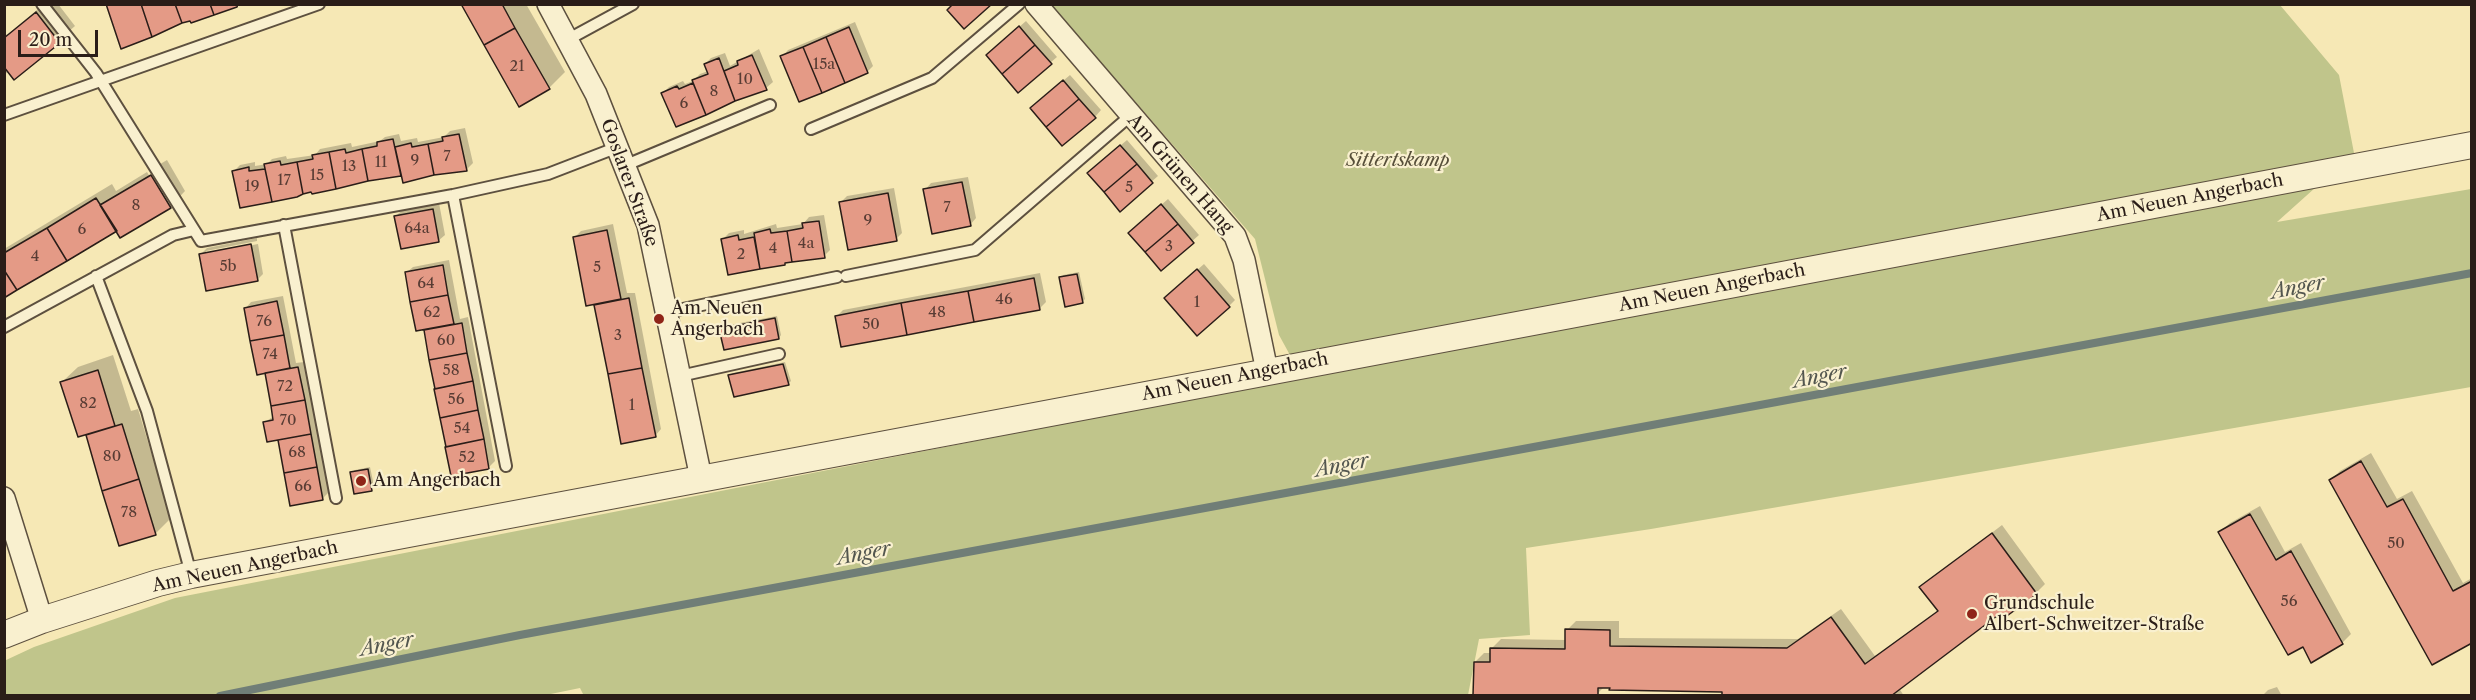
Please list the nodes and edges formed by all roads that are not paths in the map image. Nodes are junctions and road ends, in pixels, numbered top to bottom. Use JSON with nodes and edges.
{"nodes":[{"id":1,"x":42,"y":4,"type":"edge"},
{"id":2,"x":319,"y":4,"type":"edge"},
{"id":3,"x":548,"y":4,"type":"edge"},
{"id":4,"x":633,"y":4,"type":"edge"},
{"id":5,"x":1019,"y":4,"type":"edge"},
{"id":6,"x":1036,"y":4,"type":"edge"},
{"id":7,"x":567,"y":40,"type":"junction"},
{"id":8,"x":102,"y":81,"type":"junction"},
{"id":9,"x":770,"y":105,"type":"dead end"},
{"id":10,"x":4,"y":115,"type":"edge"},
{"id":11,"x":1130,"y":116,"type":"junction"},
{"id":12,"x":811,"y":129,"type":"dead end"},
{"id":13,"x":2472,"y":145,"type":"edge"},
{"id":14,"x":622,"y":156,"type":"junction"},
{"id":15,"x":453,"y":195,"type":"junction"},
{"id":16,"x":284,"y":225,"type":"junction"},
{"id":17,"x":194,"y":230,"type":"junction"},
{"id":18,"x":96,"y":276,"type":"junction"},
{"id":19,"x":668,"y":312,"type":"junction"},
{"id":20,"x":4,"y":327,"type":"edge"},
{"id":21,"x":779,"y":354,"type":"dead end"},
{"id":22,"x":1267,"y":371,"type":"junction"},
{"id":23,"x":680,"y":376,"type":"junction"},
{"id":24,"x":506,"y":466,"type":"dead end"},
{"id":25,"x":701,"y":478,"type":"junction"},
{"id":26,"x":4,"y":498,"type":"edge"},
{"id":27,"x":336,"y":498,"type":"dead end"},
{"id":28,"x":191,"y":575,"type":"junction"},
{"id":29,"x":42,"y":620,"type":"junction"},
{"id":30,"x":4,"y":635,"type":"edge"}],
"edges":[{"from":1,"to":8,"type":"lane"},
{"from":2,"to":8,"type":"lane"},
{"from":3,"to":7,"type":"street","name":"Goslarer Straße"},
{"from":4,"to":7,"type":"lane"},
{"from":5,"to":12,"type":"lane"},
{"from":6,"to":11,"type":"street","name":"Am Grünen Hang"},
{"from":7,"to":14,"type":"street","name":"Goslarer Straße"},
{"from":8,"to":10,"type":"lane"},
{"from":8,"to":17,"type":"lane"},
{"from":9,"to":14,"type":"lane"},
{"from":11,"to":19,"type":"lane"},
{"from":11,"to":22,"type":"street","name":"Am Grünen Hang"},
{"from":13,"to":22,"type":"street","name":"Am Neuen Angerbach"},
{"from":14,"to":15,"type":"lane"},
{"from":14,"to":19,"type":"street","name":"Goslarer Straße"},
{"from":15,"to":16,"type":"lane"},
{"from":15,"to":24,"type":"lane"},
{"from":16,"to":17,"type":"lane"},
{"from":16,"to":27,"type":"lane"},
{"from":17,"to":18,"type":"lane"},
{"from":18,"to":20,"type":"lane"},
{"from":18,"to":28,"type":"lane"},
{"from":19,"to":23,"type":"street","name":"Goslarer Straße"},
{"from":21,"to":23,"type":"lane"},
{"from":22,"to":25,"type":"street","name":"Am Neuen Angerbach"},
{"from":23,"to":25,"type":"street","name":"Goslarer Straße"},
{"from":25,"to":28,"type":"street","name":"Am Neuen Angerbach"},
{"from":26,"to":29,"type":"street"},
{"from":28,"to":29,"type":"street","name":"Am Neuen Angerbach"},
{"from":29,"to":30,"type":"street","name":"Am Neuen Angerbach"}]}
